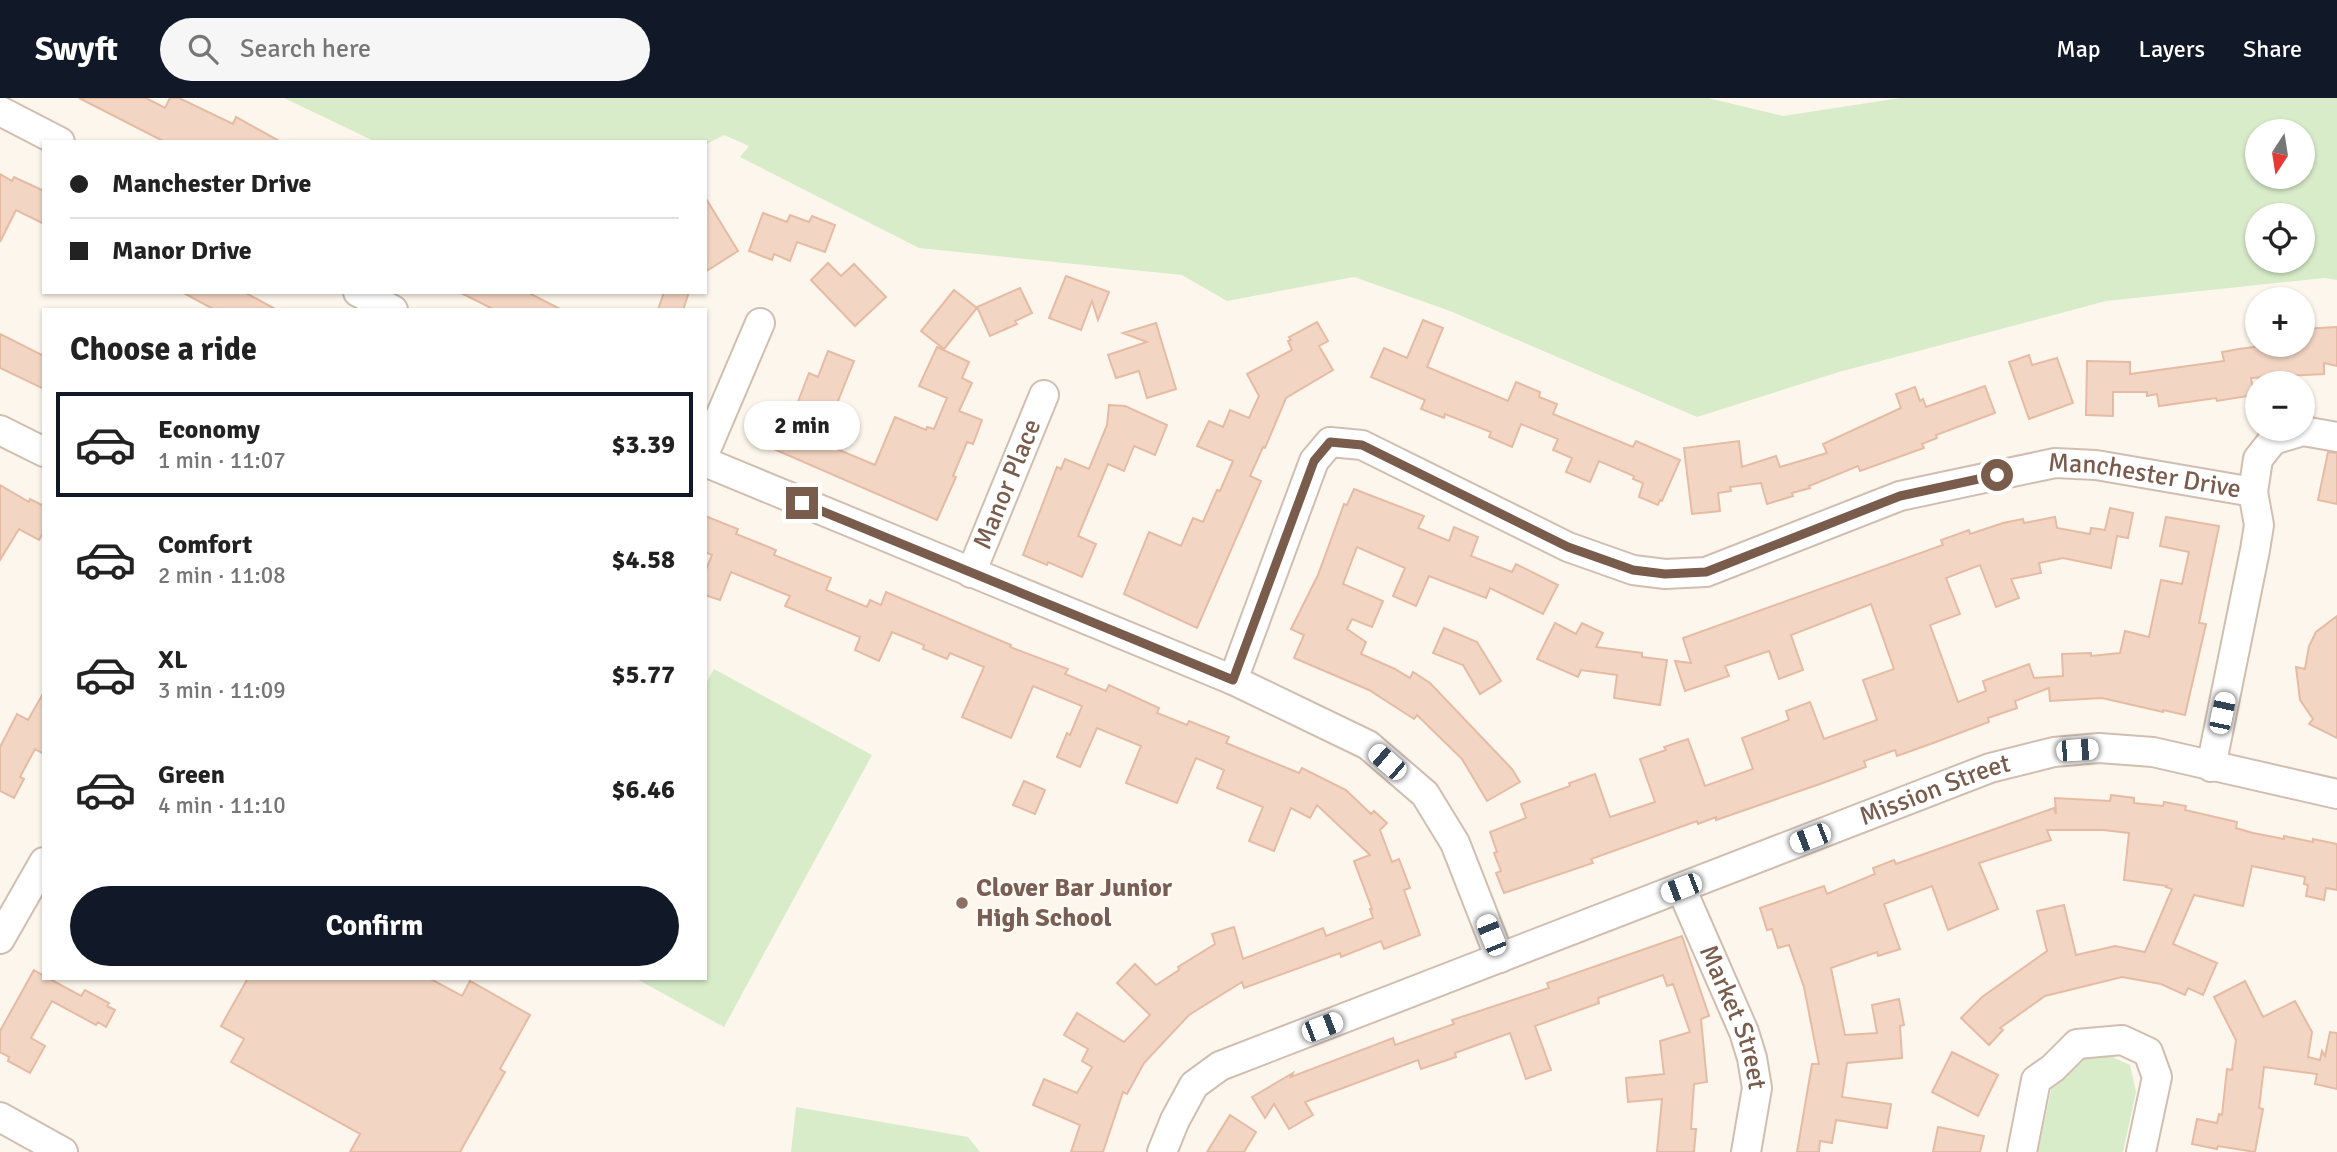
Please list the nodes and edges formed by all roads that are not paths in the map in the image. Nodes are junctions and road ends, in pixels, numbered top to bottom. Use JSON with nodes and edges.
{"nodes":[{"id":1,"x":0,"y":111,"type":"edge"},
{"id":2,"x":56,"y":140,"type":"edge"},
{"id":3,"x":362,"y":294,"type":"edge"},
{"id":4,"x":389,"y":308,"type":"edge"},
{"id":5,"x":760,"y":323,"type":"dead end"},
{"id":6,"x":1044,"y":394,"type":"dead end"},
{"id":7,"x":0,"y":430,"type":"edge"},
{"id":8,"x":2337,"y":437,"type":"edge"},
{"id":9,"x":707,"y":447,"type":"edge"},
{"id":10,"x":42,"y":451,"type":"edge"},
{"id":11,"x":707,"y":464,"type":"edge"},
{"id":12,"x":2253,"y":492,"type":"junction"},
{"id":13,"x":971,"y":573,"type":"junction"},
{"id":14,"x":1233,"y":680,"type":"junction"},
{"id":15,"x":2211,"y":767,"type":"junction"},
{"id":16,"x":2337,"y":794,"type":"edge"},
{"id":17,"x":42,"y":866,"type":"edge"},
{"id":18,"x":1681,"y":888,"type":"junction"},
{"id":19,"x":0,"y":939,"type":"edge"},
{"id":20,"x":1500,"y":958,"type":"junction"},
{"id":21,"x":0,"y":1117,"type":"edge"},
{"id":22,"x":63,"y":1152,"type":"edge"},
{"id":23,"x":1162,"y":1152,"type":"edge"},
{"id":24,"x":1746,"y":1152,"type":"edge"},
{"id":25,"x":2022,"y":1152,"type":"edge"},
{"id":26,"x":2141,"y":1152,"type":"edge"}],
"edges":[{"from":1,"to":2,"type":"street"},
{"from":3,"to":4,"type":"street"},
{"from":5,"to":9,"type":"street"},
{"from":6,"to":13,"type":"street","name":"Manor Place"},
{"from":7,"to":10,"type":"street"},
{"from":8,"to":12,"type":"street","name":"Manchester Drive"},
{"from":11,"to":13,"type":"street"},
{"from":12,"to":14,"type":"street","name":"Manchester Drive"},
{"from":12,"to":15,"type":"street","name":"Manchester Drive"},
{"from":13,"to":14,"type":"street"},
{"from":14,"to":20,"type":"street"},
{"from":15,"to":16,"type":"street","name":"Mission Street"},
{"from":15,"to":18,"type":"street","name":"Mission Street"},
{"from":17,"to":19,"type":"street"},
{"from":18,"to":20,"type":"street","name":"Mission Street"},
{"from":18,"to":24,"type":"street","name":"Market Street"},
{"from":20,"to":23,"type":"street","name":"Mission Street"},
{"from":21,"to":22,"type":"street"},
{"from":25,"to":26,"type":"street"}]}
